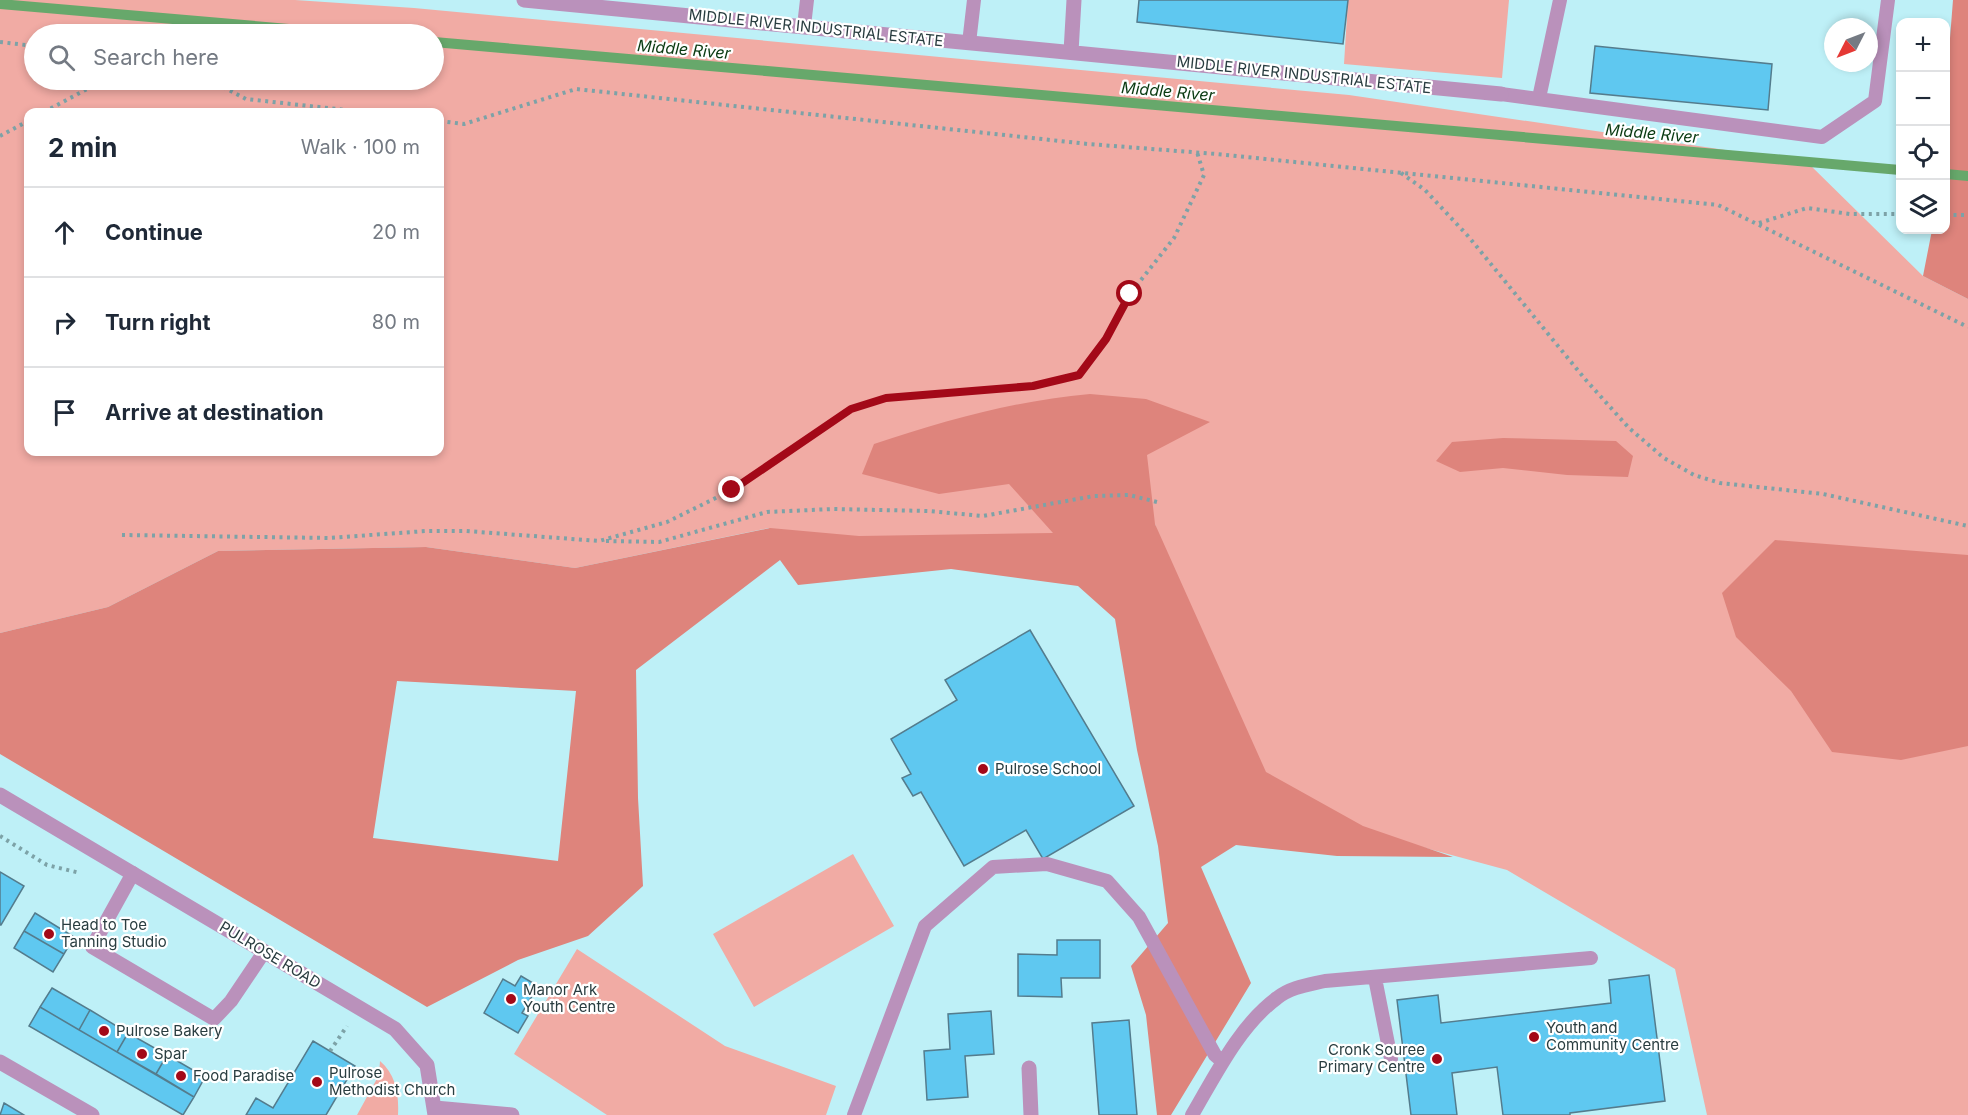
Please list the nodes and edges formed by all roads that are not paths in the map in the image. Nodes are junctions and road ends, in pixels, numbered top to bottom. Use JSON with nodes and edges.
{"nodes":[{"id":1,"x":524,"y":0,"type":"edge"},
{"id":2,"x":807,"y":0,"type":"edge"},
{"id":3,"x":974,"y":0,"type":"edge"},
{"id":4,"x":1074,"y":0,"type":"edge"},
{"id":5,"x":1560,"y":0,"type":"edge"},
{"id":6,"x":1888,"y":0,"type":"edge"},
{"id":7,"x":602,"y":4,"type":"edge"},
{"id":8,"x":804,"y":26,"type":"junction"},
{"id":9,"x":969,"y":43,"type":"junction"},
{"id":10,"x":1071,"y":52,"type":"junction"},
{"id":11,"x":1501,"y":94,"type":"joint"},
{"id":12,"x":1539,"y":98,"type":"junction"},
{"id":13,"x":0,"y":795,"type":"edge"},
{"id":14,"x":133,"y":873,"type":"junction"},
{"id":15,"x":264,"y":952,"type":"junction"},
{"id":16,"x":1591,"y":958,"type":"dead end"},
{"id":17,"x":1375,"y":978,"type":"junction"},
{"id":18,"x":1391,"y":1059,"type":"dead end"},
{"id":19,"x":0,"y":1062,"type":"edge"},
{"id":20,"x":1223,"y":1062,"type":"junction"},
{"id":21,"x":1029,"y":1068,"type":"dead end"},
{"id":22,"x":70,"y":1109,"type":"edge"},
{"id":23,"x":435,"y":1111,"type":"edge"},
{"id":24,"x":92,"y":1115,"type":"edge"},
{"id":25,"x":512,"y":1115,"type":"edge"},
{"id":26,"x":854,"y":1115,"type":"edge"},
{"id":27,"x":1030,"y":1115,"type":"edge"},
{"id":28,"x":1192,"y":1115,"type":"edge"}],
"edges":[{"from":1,"to":7,"type":"street","name":"MIDDLE RIVER INDUSTRIAL ESTATE"},
{"from":2,"to":8,"type":"lane"},
{"from":3,"to":9,"type":"lane"},
{"from":4,"to":10,"type":"street"},
{"from":5,"to":12,"type":"lane"},
{"from":6,"to":12,"type":"lane"},
{"from":7,"to":8,"type":"street","name":"MIDDLE RIVER INDUSTRIAL ESTATE"},
{"from":8,"to":9,"type":"street","name":"MIDDLE RIVER INDUSTRIAL ESTATE"},
{"from":9,"to":10,"type":"street","name":"MIDDLE RIVER INDUSTRIAL ESTATE"},
{"from":10,"to":11,"type":"street","name":"MIDDLE RIVER INDUSTRIAL ESTATE"},
{"from":11,"to":12,"type":"lane"},
{"from":13,"to":14,"type":"street","name":"PULROSE ROAD"},
{"from":14,"to":15,"type":"street","name":"PULROSE ROAD"},
{"from":14,"to":15,"type":"lane"},
{"from":15,"to":23,"type":"street","name":"PULROSE ROAD"},
{"from":16,"to":17,"type":"lane"},
{"from":17,"to":18,"type":"lane"},
{"from":17,"to":20,"type":"lane"},
{"from":19,"to":22,"type":"street"},
{"from":20,"to":26,"type":"lane"},
{"from":20,"to":28,"type":"lane"},
{"from":21,"to":27,"type":"street"},
{"from":22,"to":24,"type":"street"},
{"from":23,"to":25,"type":"street","name":"PULROSE ROAD"}]}
